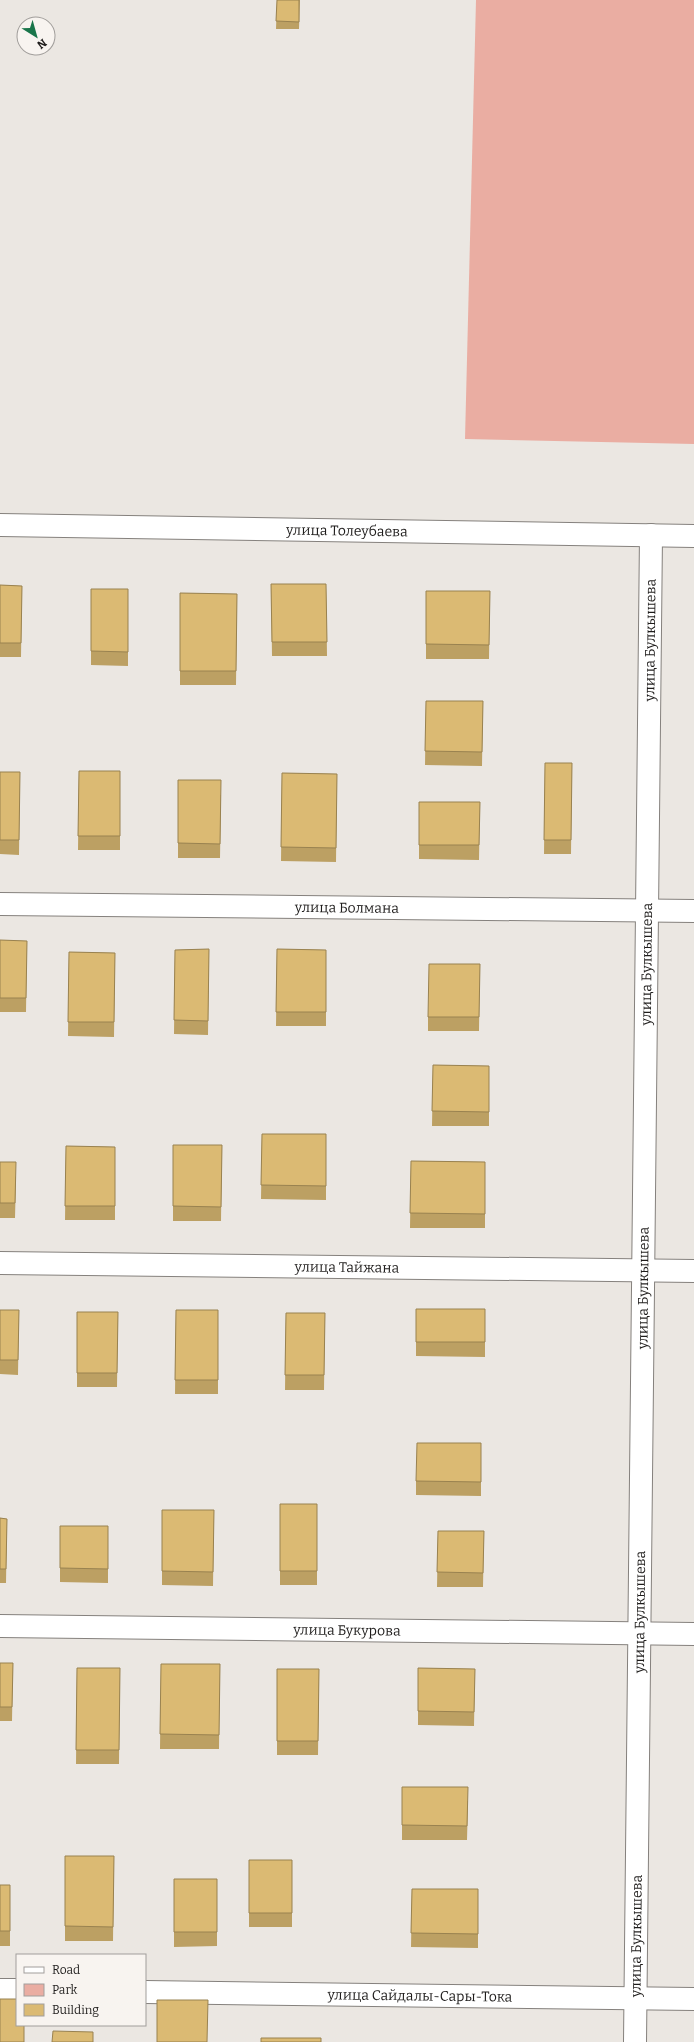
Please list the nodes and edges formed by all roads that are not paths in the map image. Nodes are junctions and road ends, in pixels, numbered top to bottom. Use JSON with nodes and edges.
{"nodes":[{"id":1,"x":0,"y":525,"type":"edge"},
{"id":2,"x":651,"y":535,"type":"junction"},
{"id":3,"x":694,"y":536,"type":"edge"},
{"id":4,"x":0,"y":904,"type":"edge"},
{"id":5,"x":647,"y":911,"type":"junction"},
{"id":6,"x":694,"y":911,"type":"edge"},
{"id":7,"x":0,"y":1263,"type":"edge"},
{"id":8,"x":643,"y":1270,"type":"junction"},
{"id":9,"x":694,"y":1271,"type":"edge"},
{"id":10,"x":0,"y":1626,"type":"edge"},
{"id":11,"x":639,"y":1634,"type":"junction"},
{"id":12,"x":694,"y":1634,"type":"edge"},
{"id":13,"x":0,"y":1990,"type":"edge"},
{"id":14,"x":16,"y":1990,"type":"edge"},
{"id":15,"x":146,"y":1992,"type":"edge"},
{"id":16,"x":635,"y":1998,"type":"junction"},
{"id":17,"x":694,"y":1999,"type":"edge"},
{"id":18,"x":635,"y":2042,"type":"edge"}],
"edges":[{"from":1,"to":2,"type":"street","name":"улица Толеубаева"},
{"from":2,"to":3,"type":"street","name":"улица Толеубаева"},
{"from":2,"to":5,"type":"street","name":"улица Булкышева"},
{"from":4,"to":5,"type":"street","name":"улица Болмана"},
{"from":5,"to":6,"type":"street","name":"улица Болмана"},
{"from":5,"to":8,"type":"street","name":"улица Булкышева"},
{"from":7,"to":8,"type":"street","name":"улица Тайжана"},
{"from":8,"to":9,"type":"street","name":"улица Тайжана"},
{"from":8,"to":11,"type":"street","name":"улица Булкышева"},
{"from":10,"to":11,"type":"street","name":"улица Букурова"},
{"from":11,"to":12,"type":"street","name":"улица Букурова"},
{"from":11,"to":16,"type":"street","name":"улица Булкышева"},
{"from":13,"to":14,"type":"street"},
{"from":15,"to":16,"type":"street","name":"улица Сайдалы-Сары-Тока"},
{"from":16,"to":17,"type":"street","name":"улица Сайдалы-Сары-Тока"},
{"from":16,"to":18,"type":"street","name":"улица Булкышева"}]}
